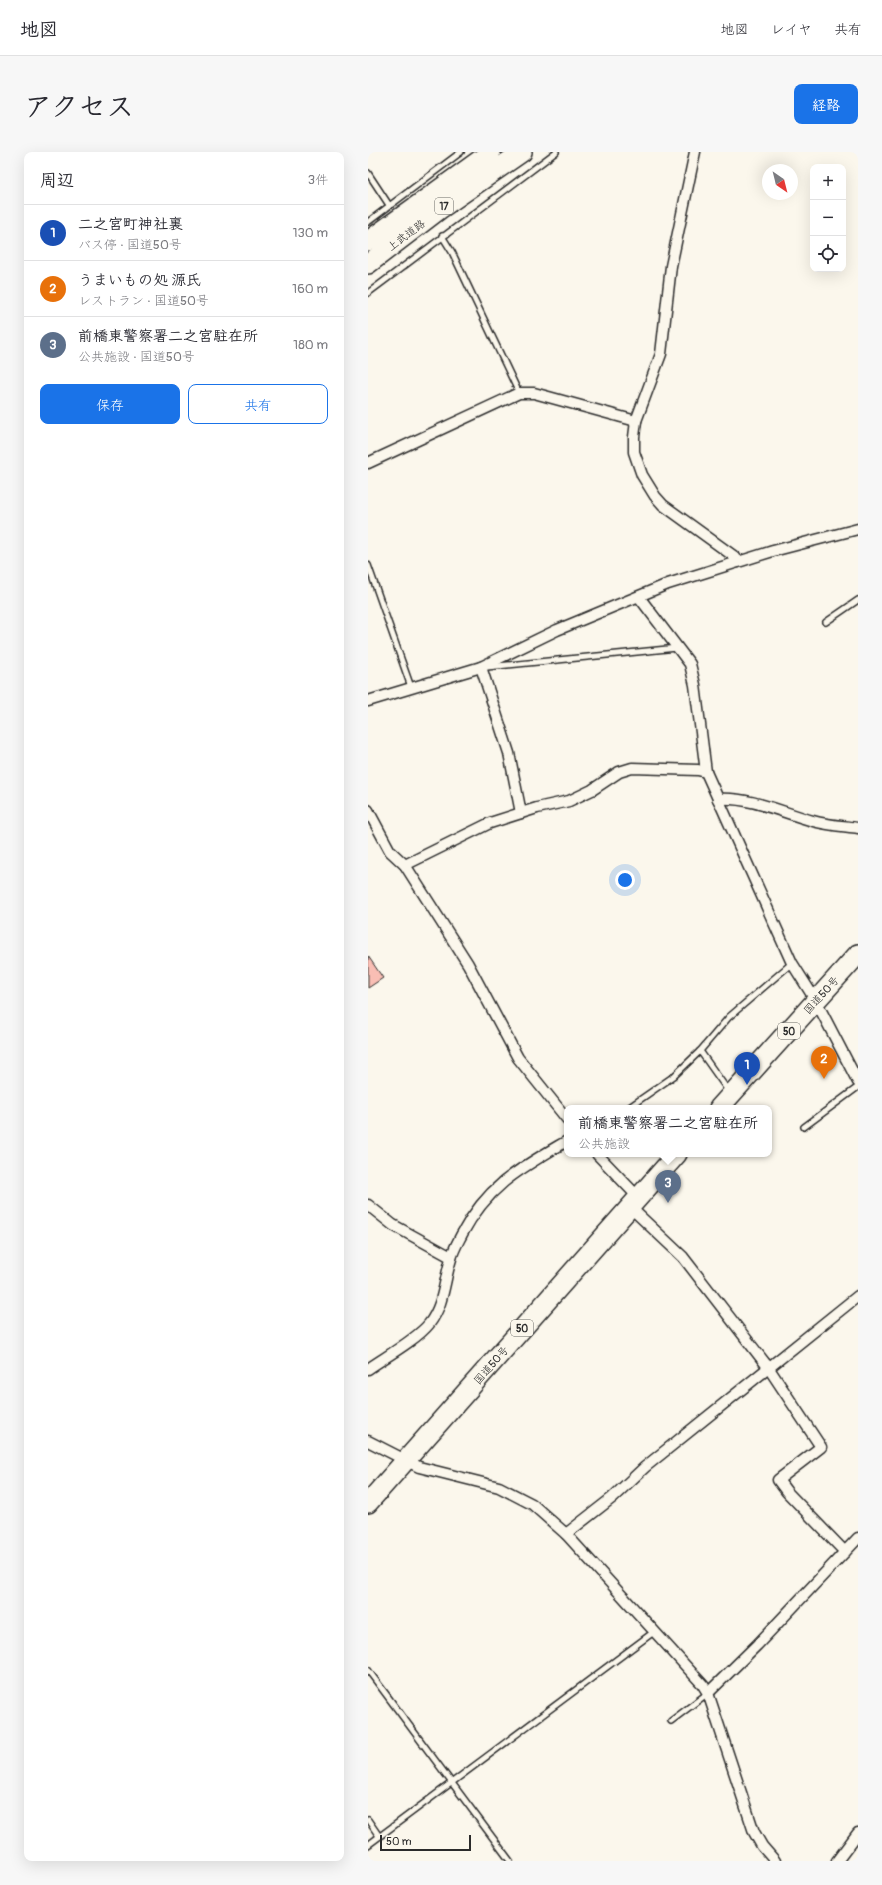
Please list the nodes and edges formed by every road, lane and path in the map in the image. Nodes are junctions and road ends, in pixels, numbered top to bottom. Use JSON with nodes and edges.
{"nodes":[{"id":1,"x":461,"y":152,"type":"edge"},
{"id":2,"x":491,"y":152,"type":"edge"},
{"id":3,"x":522,"y":152,"type":"edge"},
{"id":4,"x":556,"y":152,"type":"edge"},
{"id":5,"x":695,"y":152,"type":"edge"},
{"id":6,"x":368,"y":173,"type":"edge"},
{"id":7,"x":389,"y":205,"type":"junction"},
{"id":8,"x":368,"y":222,"type":"edge"},
{"id":9,"x":442,"y":236,"type":"junction"},
{"id":10,"x":368,"y":241,"type":"edge"},
{"id":11,"x":368,"y":264,"type":"edge"},
{"id":12,"x":368,"y":293,"type":"edge"},
{"id":13,"x":519,"y":393,"type":"junction"},
{"id":14,"x":636,"y":422,"type":"junction"},
{"id":15,"x":368,"y":463,"type":"edge"},
{"id":16,"x":858,"y":529,"type":"edge"},
{"id":17,"x":738,"y":562,"type":"junction"},
{"id":18,"x":368,"y":565,"type":"edge"},
{"id":19,"x":639,"y":597,"type":"junction"},
{"id":20,"x":858,"y":600,"type":"edge"},
{"id":21,"x":826,"y":622,"type":"dead end"},
{"id":22,"x":677,"y":648,"type":"junction"},
{"id":23,"x":481,"y":667,"type":"junction"},
{"id":24,"x":411,"y":687,"type":"junction"},
{"id":25,"x":368,"y":701,"type":"edge"},
{"id":26,"x":706,"y":772,"type":"junction"},
{"id":27,"x":718,"y":799,"type":"junction"},
{"id":28,"x":368,"y":810,"type":"edge"},
{"id":29,"x":521,"y":813,"type":"junction"},
{"id":30,"x":858,"y":828,"type":"edge"},
{"id":31,"x":405,"y":865,"type":"junction"},
{"id":32,"x":858,"y":954,"type":"edge"},
{"id":33,"x":792,"y":963,"type":"junction"},
{"id":34,"x":816,"y":1001,"type":"junction"},
{"id":35,"x":700,"y":1050,"type":"junction"},
{"id":36,"x":858,"y":1082,"type":"edge"},
{"id":37,"x":858,"y":1087,"type":"edge"},
{"id":38,"x":725,"y":1101,"type":"edge"},
{"id":39,"x":632,"y":1105,"type":"edge"},
{"id":40,"x":564,"y":1115,"type":"edge"},
{"id":41,"x":804,"y":1127,"type":"dead end"},
{"id":42,"x":564,"y":1143,"type":"edge"},
{"id":43,"x":599,"y":1157,"type":"edge"},
{"id":44,"x":674,"y":1157,"type":"edge"},
{"id":45,"x":634,"y":1202,"type":"junction"},
{"id":46,"x":368,"y":1205,"type":"edge"},
{"id":47,"x":451,"y":1257,"type":"junction"},
{"id":48,"x":858,"y":1296,"type":"edge"},
{"id":49,"x":768,"y":1367,"type":"junction"},
{"id":50,"x":368,"y":1369,"type":"edge"},
{"id":51,"x":368,"y":1441,"type":"edge"},
{"id":52,"x":406,"y":1461,"type":"junction"},
{"id":53,"x":368,"y":1503,"type":"edge"},
{"id":54,"x":566,"y":1534,"type":"junction"},
{"id":55,"x":858,"y":1538,"type":"edge"},
{"id":56,"x":845,"y":1552,"type":"junction"},
{"id":57,"x":655,"y":1631,"type":"junction"},
{"id":58,"x":368,"y":1670,"type":"edge"},
{"id":59,"x":708,"y":1694,"type":"junction"},
{"id":60,"x":671,"y":1721,"type":"dead end"},
{"id":61,"x":452,"y":1781,"type":"junction"},
{"id":62,"x":368,"y":1820,"type":"edge"},
{"id":63,"x":858,"y":1833,"type":"edge"},
{"id":64,"x":379,"y":1836,"type":"junction"},
{"id":65,"x":368,"y":1845,"type":"edge"},
{"id":66,"x":510,"y":1861,"type":"edge"},
{"id":67,"x":775,"y":1861,"type":"edge"},
{"id":68,"x":837,"y":1861,"type":"edge"}],
"edges":[{"from":1,"to":7,"type":"lane"},
{"from":2,"to":10,"type":"highway","name":"上武道路","number":"17"},
{"from":3,"to":11,"type":"highway","name":"上武道路","number":"17"},
{"from":4,"to":9,"type":"lane"},
{"from":5,"to":14,"type":"street"},
{"from":6,"to":7,"type":"lane"},
{"from":7,"to":8,"type":"lane"},
{"from":9,"to":12,"type":"lane"},
{"from":9,"to":13,"type":"lane"},
{"from":13,"to":14,"type":"street"},
{"from":13,"to":15,"type":"street"},
{"from":14,"to":17,"type":"street"},
{"from":16,"to":17,"type":"street"},
{"from":17,"to":19,"type":"street"},
{"from":18,"to":24,"type":"lane"},
{"from":19,"to":22,"type":"street"},
{"from":19,"to":23,"type":"street"},
{"from":20,"to":21,"type":"lane"},
{"from":22,"to":23,"type":"lane"},
{"from":22,"to":26,"type":"street"},
{"from":23,"to":24,"type":"street"},
{"from":23,"to":29,"type":"street"},
{"from":24,"to":25,"type":"street"},
{"from":26,"to":27,"type":"street"},
{"from":26,"to":29,"type":"street"},
{"from":27,"to":30,"type":"street"},
{"from":27,"to":33,"type":"street"},
{"from":28,"to":31,"type":"street"},
{"from":29,"to":31,"type":"street"},
{"from":31,"to":40,"type":"street"},
{"from":32,"to":34,"type":"highway","name":"国道50号","number":"50"},
{"from":33,"to":34,"type":"street"},
{"from":33,"to":35,"type":"lane"},
{"from":34,"to":36,"type":"street"},
{"from":34,"to":38,"type":"highway","name":"国道50号","number":"50"},
{"from":35,"to":38,"type":"lane"},
{"from":35,"to":39,"type":"lane"},
{"from":37,"to":41,"type":"lane"},
{"from":42,"to":47,"type":"street"},
{"from":43,"to":45,"type":"street"},
{"from":44,"to":45,"type":"highway","name":"国道50号","number":"50"},
{"from":45,"to":49,"type":"street"},
{"from":45,"to":52,"type":"highway","name":"国道50号","number":"50"},
{"from":46,"to":47,"type":"street"},
{"from":47,"to":50,"type":"street"},
{"from":48,"to":49,"type":"street"},
{"from":49,"to":54,"type":"street"},
{"from":49,"to":56,"type":"street"},
{"from":51,"to":52,"type":"street"},
{"from":52,"to":53,"type":"highway","name":"国道50号","number":"50"},
{"from":52,"to":54,"type":"street"},
{"from":54,"to":57,"type":"street"},
{"from":55,"to":56,"type":"street"},
{"from":56,"to":59,"type":"street"},
{"from":57,"to":59,"type":"street"},
{"from":57,"to":61,"type":"lane"},
{"from":58,"to":61,"type":"lane"},
{"from":59,"to":60,"type":"lane"},
{"from":59,"to":67,"type":"street"},
{"from":61,"to":64,"type":"lane"},
{"from":61,"to":66,"type":"lane"},
{"from":62,"to":64,"type":"lane"},
{"from":63,"to":68,"type":"street"},
{"from":64,"to":65,"type":"lane"}]}
